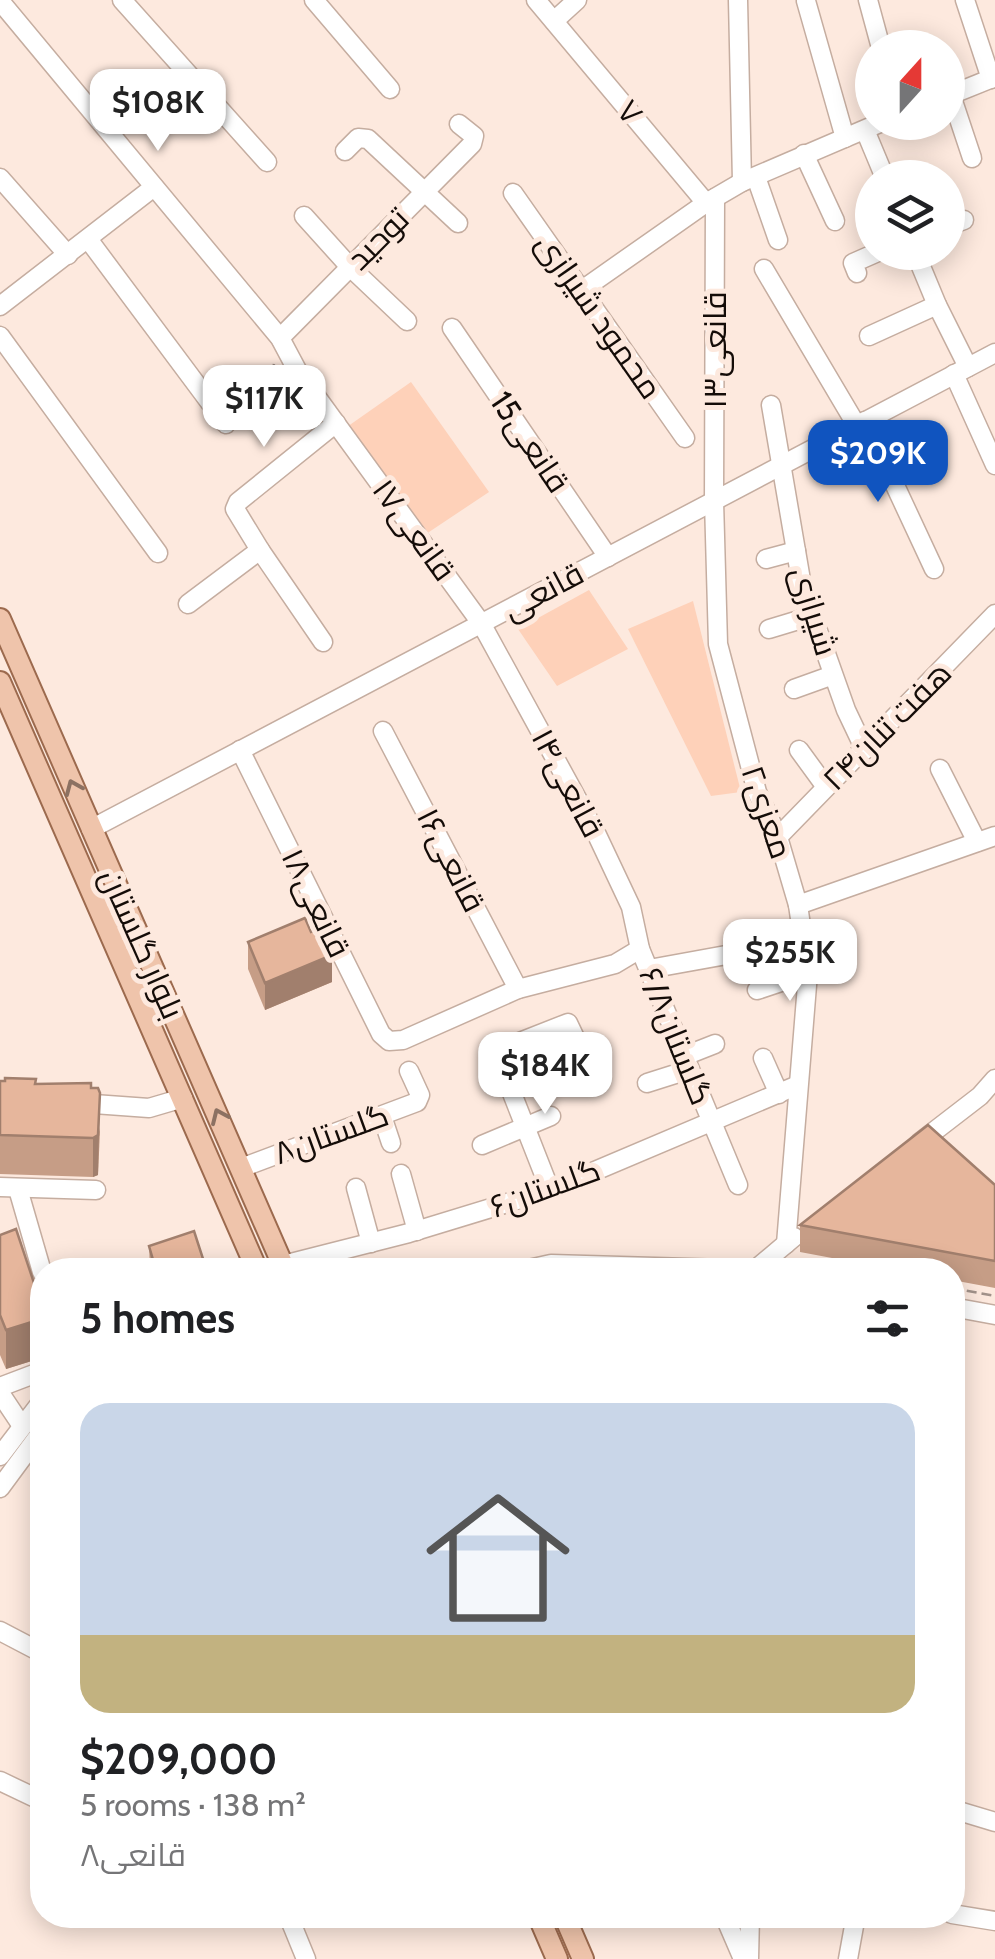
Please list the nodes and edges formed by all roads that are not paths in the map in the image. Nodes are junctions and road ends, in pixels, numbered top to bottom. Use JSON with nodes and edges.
{"nodes":[{"id":1,"x":122,"y":0,"type":"edge"},
{"id":2,"x":314,"y":0,"type":"edge"},
{"id":3,"x":536,"y":0,"type":"edge"},
{"id":4,"x":577,"y":0,"type":"edge"},
{"id":5,"x":738,"y":0,"type":"edge"},
{"id":6,"x":868,"y":0,"type":"edge"},
{"id":7,"x":965,"y":0,"type":"edge"},
{"id":8,"x":0,"y":1,"type":"edge"},
{"id":9,"x":806,"y":1,"type":"edge"},
{"id":10,"x":554,"y":21,"type":"junction"},
{"id":11,"x":876,"y":30,"type":"edge"},
{"id":12,"x":993,"y":78,"type":"edge"},
{"id":13,"x":390,"y":89,"type":"dead end"},
{"id":14,"x":965,"y":89,"type":"edge"},
{"id":15,"x":459,"y":124,"type":"dead end"},
{"id":16,"x":855,"y":134,"type":"edge"},
{"id":17,"x":845,"y":138,"type":"junction"},
{"id":18,"x":965,"y":139,"type":"edge"},
{"id":19,"x":345,"y":151,"type":"dead end"},
{"id":20,"x":804,"y":154,"type":"junction"},
{"id":21,"x":972,"y":158,"type":"dead end"},
{"id":22,"x":267,"y":162,"type":"dead end"},
{"id":23,"x":0,"y":178,"type":"edge"},
{"id":24,"x":749,"y":179,"type":"junction"},
{"id":25,"x":154,"y":186,"type":"junction"},
{"id":26,"x":424,"y":192,"type":"junction"},
{"id":27,"x":512,"y":193,"type":"dead end"},
{"id":28,"x":711,"y":201,"type":"junction"},
{"id":29,"x":304,"y":216,"type":"dead end"},
{"id":30,"x":834,"y":221,"type":"dead end"},
{"id":31,"x":458,"y":223,"type":"dead end"},
{"id":32,"x":88,"y":239,"type":"junction"},
{"id":33,"x":778,"y":240,"type":"dead end"},
{"id":34,"x":68,"y":255,"type":"junction"},
{"id":35,"x":350,"y":267,"type":"junction"},
{"id":36,"x":764,"y":270,"type":"dead end"},
{"id":37,"x":856,"y":270,"type":"edge"},
{"id":38,"x":922,"y":270,"type":"edge"},
{"id":39,"x":857,"y":273,"type":"dead end"},
{"id":40,"x":582,"y":290,"type":"junction"},
{"id":41,"x":937,"y":305,"type":"junction"},
{"id":42,"x":0,"y":306,"type":"edge"},
{"id":43,"x":407,"y":321,"type":"dead end"},
{"id":44,"x":452,"y":328,"type":"dead end"},
{"id":45,"x":0,"y":336,"type":"edge"},
{"id":46,"x":868,"y":336,"type":"dead end"},
{"id":47,"x":280,"y":338,"type":"junction"},
{"id":48,"x":995,"y":353,"type":"edge"},
{"id":49,"x":961,"y":371,"type":"junction"},
{"id":50,"x":772,"y":405,"type":"dead end"},
{"id":51,"x":336,"y":423,"type":"junction"},
{"id":52,"x":861,"y":423,"type":"junction"},
{"id":53,"x":226,"y":424,"type":"dead end"},
{"id":54,"x":685,"y":438,"type":"dead end"},
{"id":55,"x":782,"y":465,"type":"junction"},
{"id":56,"x":995,"y":465,"type":"edge"},
{"id":57,"x":714,"y":501,"type":"junction"},
{"id":58,"x":260,"y":550,"type":"junction"},
{"id":59,"x":796,"y":551,"type":"junction"},
{"id":60,"x":158,"y":553,"type":"dead end"},
{"id":61,"x":608,"y":556,"type":"junction"},
{"id":62,"x":766,"y":559,"type":"dead end"},
{"id":63,"x":934,"y":569,"type":"dead end"},
{"id":64,"x":188,"y":604,"type":"dead end"},
{"id":65,"x":995,"y":614,"type":"edge"},
{"id":66,"x":812,"y":616,"type":"junction"},
{"id":67,"x":0,"y":619,"type":"edge"},
{"id":68,"x":481,"y":623,"type":"junction"},
{"id":69,"x":769,"y":630,"type":"dead end"},
{"id":70,"x":323,"y":642,"type":"dead end"},
{"id":71,"x":833,"y":675,"type":"junction"},
{"id":72,"x":0,"y":682,"type":"edge"},
{"id":73,"x":794,"y":689,"type":"dead end"},
{"id":74,"x":384,"y":731,"type":"dead end"},
{"id":75,"x":240,"y":750,"type":"junction"},
{"id":76,"x":800,"y":750,"type":"dead end"},
{"id":77,"x":866,"y":750,"type":"junction"},
{"id":78,"x":940,"y":768,"type":"dead end"},
{"id":79,"x":826,"y":787,"type":"junction"},
{"id":80,"x":91,"y":828,"type":"junction"},
{"id":81,"x":778,"y":836,"type":"junction"},
{"id":82,"x":986,"y":839,"type":"edge"},
{"id":83,"x":798,"y":905,"type":"junction"},
{"id":84,"x":804,"y":941,"type":"junction"},
{"id":85,"x":640,"y":949,"type":"junction"},
{"id":86,"x":650,"y":970,"type":"junction"},
{"id":87,"x":808,"y":973,"type":"junction"},
{"id":88,"x":518,"y":990,"type":"junction"},
{"id":89,"x":757,"y":990,"type":"dead end"},
{"id":90,"x":715,"y":1044,"type":"dead end"},
{"id":91,"x":763,"y":1058,"type":"dead end"},
{"id":92,"x":685,"y":1064,"type":"junction"},
{"id":93,"x":408,"y":1071,"type":"dead end"},
{"id":94,"x":995,"y":1080,"type":"edge"},
{"id":95,"x":596,"y":1082,"type":"dead end"},
{"id":96,"x":648,"y":1084,"type":"dead end"},
{"id":97,"x":798,"y":1084,"type":"junction"},
{"id":98,"x":779,"y":1094,"type":"junction"},
{"id":99,"x":988,"y":1096,"type":"edge"},
{"id":100,"x":183,"y":1098,"type":"junction"},
{"id":101,"x":56,"y":1101,"type":"edge"},
{"id":102,"x":995,"y":1110,"type":"edge"},
{"id":103,"x":382,"y":1116,"type":"junction"},
{"id":104,"x":551,"y":1116,"type":"dead end"},
{"id":105,"x":712,"y":1123,"type":"junction"},
{"id":106,"x":524,"y":1128,"type":"junction"},
{"id":107,"x":391,"y":1144,"type":"dead end"},
{"id":108,"x":482,"y":1145,"type":"dead end"},
{"id":109,"x":900,"y":1156,"type":"edge"},
{"id":110,"x":241,"y":1168,"type":"junction"},
{"id":111,"x":401,"y":1174,"type":"dead end"},
{"id":112,"x":738,"y":1185,"type":"dead end"},
{"id":113,"x":9,"y":1188,"type":"edge"},
{"id":114,"x":356,"y":1188,"type":"dead end"},
{"id":115,"x":96,"y":1190,"type":"dead end"},
{"id":116,"x":550,"y":1190,"type":"junction"},
{"id":117,"x":811,"y":1224,"type":"edge"},
{"id":118,"x":417,"y":1230,"type":"junction"},
{"id":119,"x":371,"y":1244,"type":"junction"},
{"id":120,"x":786,"y":1244,"type":"junction"},
{"id":121,"x":32,"y":1258,"type":"edge"},
{"id":122,"x":252,"y":1258,"type":"edge"},
{"id":123,"x":280,"y":1258,"type":"edge"},
{"id":124,"x":318,"y":1258,"type":"edge"},
{"id":125,"x":771,"y":1258,"type":"edge"},
{"id":126,"x":965,"y":1309,"type":"edge"},
{"id":127,"x":995,"y":1315,"type":"edge"},
{"id":128,"x":30,"y":1376,"type":"edge"},
{"id":129,"x":0,"y":1390,"type":"edge"},
{"id":130,"x":30,"y":1416,"type":"edge"},
{"id":131,"x":22,"y":1426,"type":"junction"},
{"id":132,"x":30,"y":1447,"type":"edge"},
{"id":133,"x":0,"y":1456,"type":"edge"},
{"id":134,"x":0,"y":1488,"type":"edge"},
{"id":135,"x":0,"y":1631,"type":"edge"},
{"id":136,"x":30,"y":1647,"type":"edge"},
{"id":137,"x":0,"y":1782,"type":"edge"},
{"id":138,"x":30,"y":1796,"type":"edge"},
{"id":139,"x":965,"y":1813,"type":"edge"},
{"id":140,"x":995,"y":1822,"type":"edge"},
{"id":141,"x":965,"y":1916,"type":"edge"},
{"id":142,"x":995,"y":1921,"type":"edge"},
{"id":143,"x":293,"y":1928,"type":"edge"},
{"id":144,"x":544,"y":1928,"type":"edge"},
{"id":145,"x":569,"y":1928,"type":"edge"},
{"id":146,"x":730,"y":1928,"type":"edge"},
{"id":147,"x":749,"y":1928,"type":"edge"},
{"id":148,"x":854,"y":1928,"type":"edge"},
{"id":149,"x":306,"y":1959,"type":"edge"},
{"id":150,"x":557,"y":1959,"type":"edge"},
{"id":151,"x":582,"y":1959,"type":"edge"},
{"id":152,"x":746,"y":1959,"type":"edge"},
{"id":153,"x":848,"y":1959,"type":"edge"}],
"edges":[{"from":1,"to":22,"type":"street"},
{"from":2,"to":13,"type":"street"},
{"from":3,"to":10,"type":"street","name":"۷"},
{"from":4,"to":10,"type":"street"},
{"from":5,"to":24,"type":"street"},
{"from":6,"to":11,"type":"street"},
{"from":7,"to":12,"type":"street"},
{"from":8,"to":25,"type":"street","name":"۱۷قانعی"},
{"from":9,"to":17,"type":"street"},
{"from":10,"to":28,"type":"street","name":"۷"},
{"from":12,"to":14,"type":"street"},
{"from":15,"to":26,"type":"street","name":"توحید"},
{"from":16,"to":17,"type":"street"},
{"from":17,"to":20,"type":"street"},
{"from":18,"to":21,"type":"street"},
{"from":19,"to":26,"type":"street"},
{"from":20,"to":24,"type":"street"},
{"from":20,"to":30,"type":"street"},
{"from":23,"to":34,"type":"street"},
{"from":24,"to":28,"type":"street"},
{"from":24,"to":33,"type":"street"},
{"from":25,"to":32,"type":"street"},
{"from":25,"to":47,"type":"street","name":"۱۷قانعی"},
{"from":26,"to":31,"type":"street"},
{"from":26,"to":35,"type":"street","name":"توحید"},
{"from":27,"to":40,"type":"street","name":"محمود شیرازی"},
{"from":28,"to":40,"type":"street"},
{"from":28,"to":57,"type":"street","name":"۱۳قانعی"},
{"from":29,"to":35,"type":"street"},
{"from":32,"to":34,"type":"street"},
{"from":32,"to":53,"type":"street"},
{"from":34,"to":42,"type":"street"},
{"from":35,"to":43,"type":"street"},
{"from":35,"to":47,"type":"street","name":"توحید"},
{"from":36,"to":52,"type":"street"},
{"from":37,"to":39,"type":"street"},
{"from":38,"to":41,"type":"street"},
{"from":40,"to":54,"type":"street","name":"محمود شیرازی"},
{"from":41,"to":46,"type":"street"},
{"from":41,"to":49,"type":"street"},
{"from":44,"to":61,"type":"street","name":"15قانعی"},
{"from":45,"to":60,"type":"street"},
{"from":47,"to":51,"type":"street","name":"۱۷قانعی"},
{"from":48,"to":49,"type":"street","name":"قانعی"},
{"from":49,"to":52,"type":"street","name":"قانعی"},
{"from":49,"to":56,"type":"street"},
{"from":50,"to":55,"type":"street","name":"شیرازی"},
{"from":51,"to":58,"type":"street"},
{"from":51,"to":68,"type":"street","name":"۱۷قانعی"},
{"from":52,"to":55,"type":"street","name":"قانعی"},
{"from":52,"to":63,"type":"street"},
{"from":55,"to":57,"type":"street","name":"قانعی"},
{"from":55,"to":59,"type":"street","name":"شیرازی"},
{"from":57,"to":61,"type":"street","name":"قانعی"},
{"from":57,"to":81,"type":"street","name":"۲معزی"},
{"from":58,"to":64,"type":"street"},
{"from":58,"to":70,"type":"street"},
{"from":59,"to":62,"type":"street"},
{"from":59,"to":66,"type":"street","name":"شیرازی"},
{"from":61,"to":68,"type":"street","name":"قانعی"},
{"from":65,"to":77,"type":"street","name":"هفت تنان۲۴"},
{"from":66,"to":69,"type":"street"},
{"from":66,"to":71,"type":"street","name":"شیرازی"},
{"from":80,"to":67,"type":"main road","name":"بلوار گلستان","one_way":true},
{"from":68,"to":75,"type":"street","name":"قانعی"},
{"from":68,"to":85,"type":"street","name":"۱۴قانعی"},
{"from":71,"to":73,"type":"street"},
{"from":71,"to":77,"type":"street","name":"شیرازی"},
{"from":72,"to":100,"type":"main road","name":"بلوار گلستان"},
{"from":74,"to":88,"type":"street","name":"۱۶قانعی"},
{"from":75,"to":80,"type":"street","name":"قانعی"},
{"from":75,"to":88,"type":"street","name":"۱۸قانعی"},
{"from":76,"to":79,"type":"street"},
{"from":77,"to":79,"type":"street","name":"هفت تنان۲۴"},
{"from":78,"to":82,"type":"street"},
{"from":79,"to":81,"type":"street","name":"هفت تنان۲۴"},
{"from":110,"to":80,"type":"main road","name":"بلوار گلستان","one_way":true},
{"from":81,"to":83,"type":"street","name":"۲معزی"},
{"from":82,"to":83,"type":"street"},
{"from":83,"to":84,"type":"street","name":"۲معزی"},
{"from":84,"to":86,"type":"street"},
{"from":84,"to":87,"type":"street","name":"۲معزی"},
{"from":85,"to":86,"type":"street","name":"۶/۸گلستان"},
{"from":85,"to":88,"type":"street"},
{"from":86,"to":92,"type":"street","name":"۶/۸گلستان"},
{"from":87,"to":89,"type":"street"},
{"from":87,"to":97,"type":"street","name":"۲معزی"},
{"from":90,"to":92,"type":"street"},
{"from":91,"to":98,"type":"street"},
{"from":92,"to":96,"type":"street"},
{"from":92,"to":105,"type":"street","name":"۶/۸گلستان"},
{"from":93,"to":103,"type":"street","name":"گلستان۸"},
{"from":94,"to":99,"type":"street"},
{"from":95,"to":106,"type":"street"},
{"from":97,"to":98,"type":"street","name":"گلستان۶"},
{"from":97,"to":120,"type":"street","name":"۲معزی"},
{"from":98,"to":105,"type":"street","name":"گلستان۶"},
{"from":99,"to":102,"type":"street"},
{"from":99,"to":109,"type":"street"},
{"from":100,"to":101,"type":"street"},
{"from":100,"to":122,"type":"main road","name":"بلوار گلستان"},
{"from":103,"to":107,"type":"street"},
{"from":103,"to":110,"type":"street","name":"گلستان۸"},
{"from":104,"to":106,"type":"street"},
{"from":105,"to":112,"type":"street","name":"۶/۸گلستان"},
{"from":105,"to":116,"type":"street","name":"گلستان۶"},
{"from":106,"to":108,"type":"street"},
{"from":106,"to":116,"type":"street"},
{"from":110,"to":123,"type":"main road","name":"بلوار گلستان"},
{"from":111,"to":118,"type":"street"},
{"from":113,"to":115,"type":"street"},
{"from":113,"to":121,"type":"street"},
{"from":114,"to":119,"type":"street"},
{"from":116,"to":118,"type":"street","name":"گلستان۶"},
{"from":117,"to":120,"type":"street"},
{"from":118,"to":119,"type":"street","name":"گلستان۶"},
{"from":119,"to":124,"type":"street","name":"گلستان۶"},
{"from":120,"to":125,"type":"street"},
{"from":126,"to":127,"type":"street"},
{"from":128,"to":129,"type":"street"},
{"from":129,"to":131,"type":"street"},
{"from":130,"to":131,"type":"street"},
{"from":131,"to":133,"type":"street"},
{"from":132,"to":134,"type":"street"},
{"from":135,"to":136,"type":"street"},
{"from":137,"to":138,"type":"street"},
{"from":139,"to":140,"type":"street"},
{"from":141,"to":142,"type":"street"},
{"from":143,"to":149,"type":"street"},
{"from":144,"to":150,"type":"main road"},
{"from":145,"to":151,"type":"main road"},
{"from":146,"to":152,"type":"street"},
{"from":147,"to":152,"type":"street"},
{"from":148,"to":153,"type":"street"}]}
